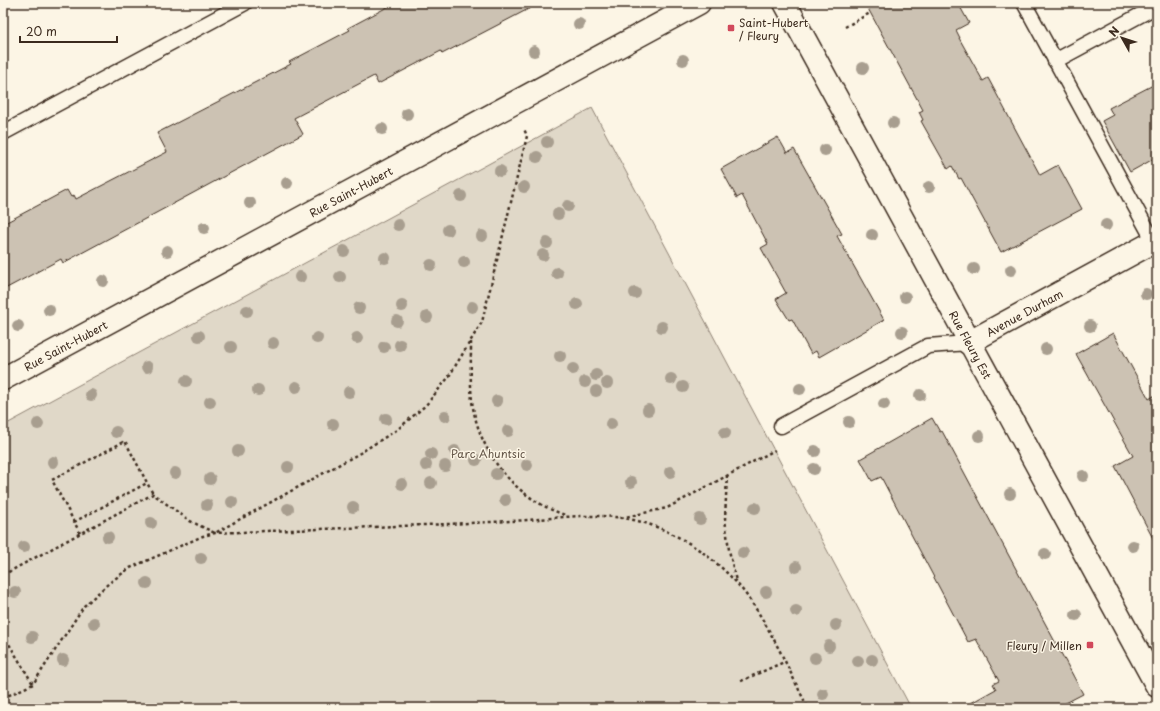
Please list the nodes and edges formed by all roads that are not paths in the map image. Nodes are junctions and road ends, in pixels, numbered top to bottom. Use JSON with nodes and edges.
{"nodes":[{"id":1,"x":245,"y":3,"type":"edge"},
{"id":2,"x":699,"y":3,"type":"edge"},
{"id":3,"x":784,"y":3,"type":"edge"},
{"id":4,"x":1024,"y":3,"type":"edge"},
{"id":5,"x":1157,"y":6,"type":"edge"},
{"id":6,"x":1055,"y":61,"type":"junction"},
{"id":7,"x":3,"y":133,"type":"edge"},
{"id":8,"x":1156,"y":243,"type":"edge"},
{"id":9,"x":968,"y":343,"type":"junction"},
{"id":10,"x":3,"y":379,"type":"edge"},
{"id":11,"x":782,"y":426,"type":"dead end"},
{"id":12,"x":1157,"y":686,"type":"edge"}],
"edges":[{"from":1,"to":7,"type":"lane"},
{"from":2,"to":10,"type":"street","name":"Rue Saint-Hubert"},
{"from":3,"to":9,"type":"street","name":"Rue Fleury Est"},
{"from":4,"to":6,"type":"lane"},
{"from":5,"to":6,"type":"lane"},
{"from":6,"to":8,"type":"lane"},
{"from":8,"to":9,"type":"street","name":"Avenue Durham"},
{"from":9,"to":11,"type":"lane","name":"Avenue Durham"},
{"from":9,"to":12,"type":"street","name":"Rue Fleury Est"}]}
